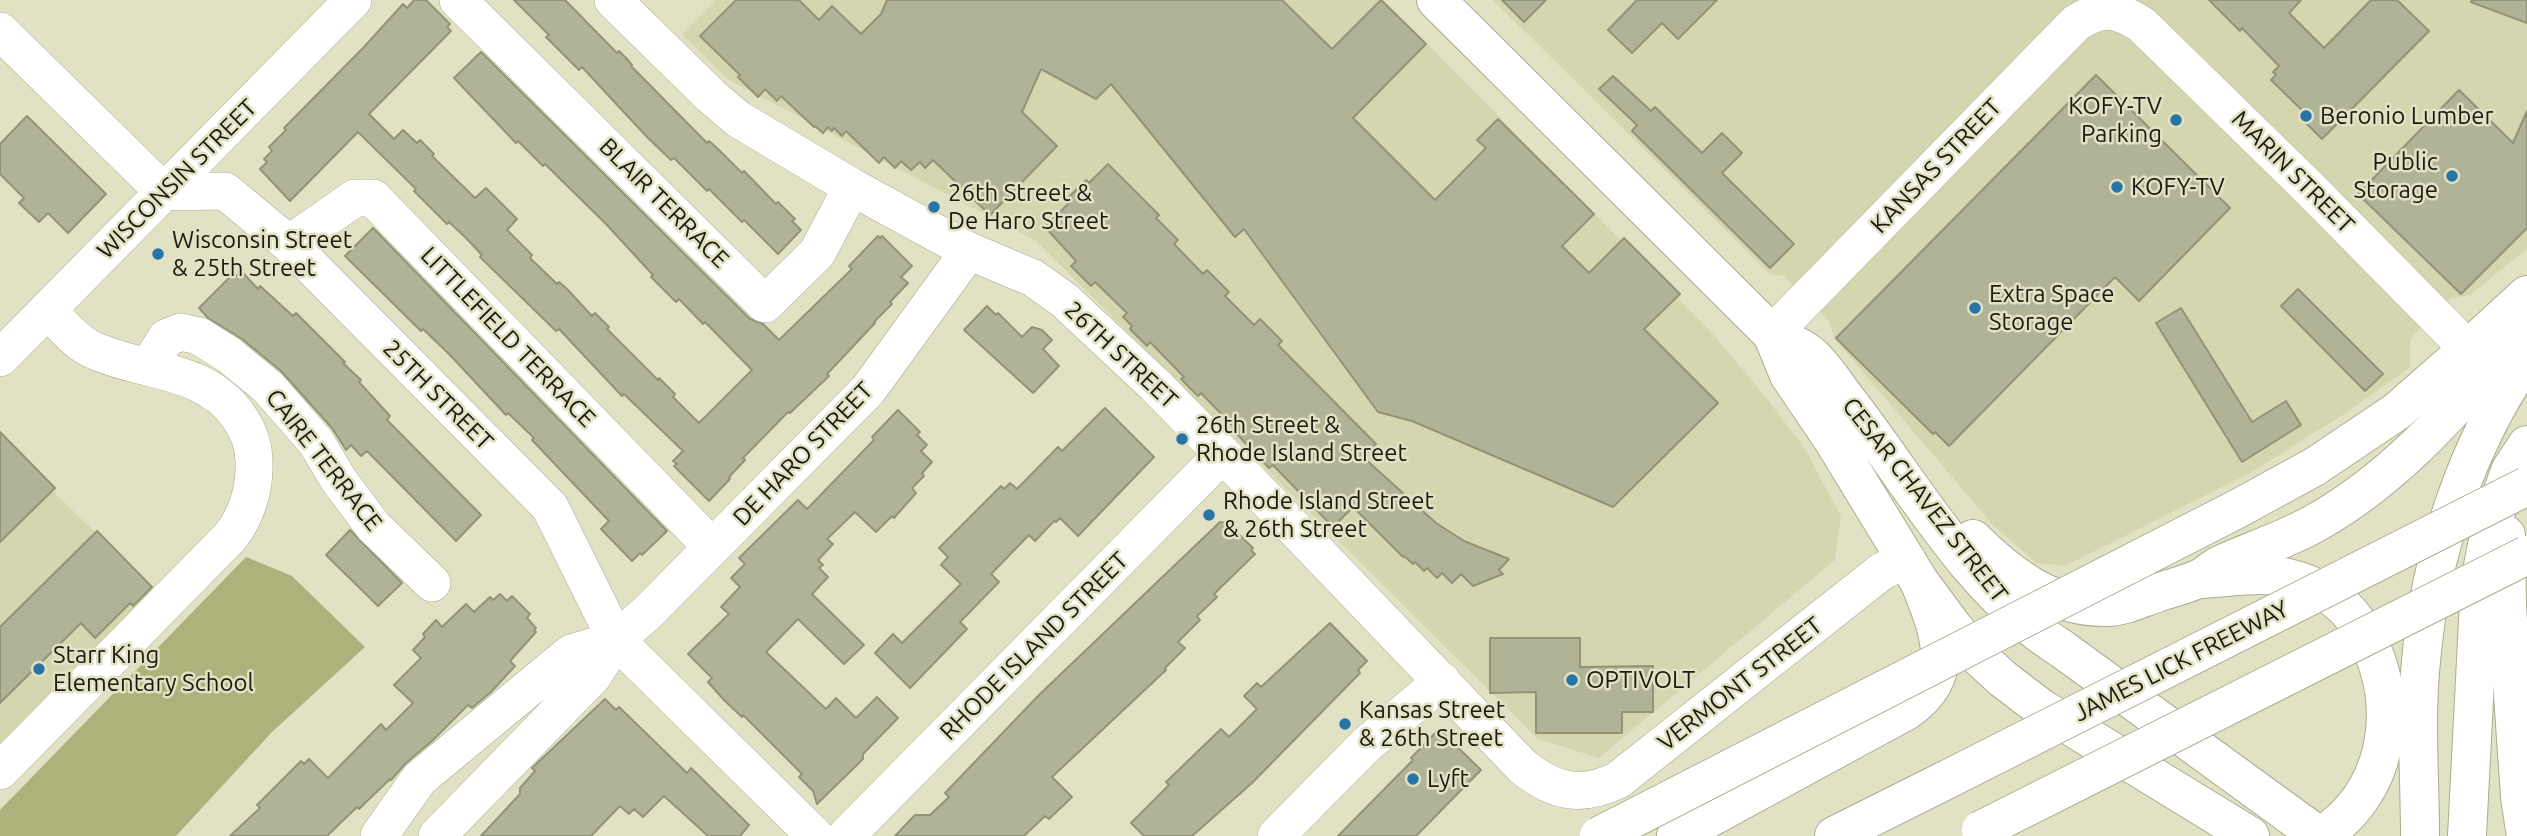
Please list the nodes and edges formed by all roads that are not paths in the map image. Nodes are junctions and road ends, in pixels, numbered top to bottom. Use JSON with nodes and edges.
{"nodes":[{"id":1,"x":353,"y":0,"type":"edge"},
{"id":2,"x":458,"y":0,"type":"edge"},
{"id":3,"x":613,"y":0,"type":"edge"},
{"id":4,"x":1436,"y":0,"type":"edge"},
{"id":5,"x":2108,"y":10,"type":"joint"},
{"id":6,"x":0,"y":31,"type":"edge"},
{"id":7,"x":852,"y":187,"type":"junction"},
{"id":8,"x":164,"y":192,"type":"junction"},
{"id":9,"x":289,"y":244,"type":"junction"},
{"id":10,"x":969,"y":251,"type":"junction"},
{"id":11,"x":2527,"y":295,"type":"edge"},
{"id":12,"x":47,"y":310,"type":"junction"},
{"id":13,"x":2527,"y":328,"type":"edge"},
{"id":14,"x":1772,"y":334,"type":"junction"},
{"id":15,"x":2468,"y":349,"type":"junction"},
{"id":16,"x":0,"y":358,"type":"edge"},
{"id":17,"x":2527,"y":358,"type":"edge"},
{"id":18,"x":148,"y":367,"type":"junction"},
{"id":19,"x":1874,"y":435,"type":"junction"},
{"id":20,"x":2527,"y":446,"type":"edge"},
{"id":21,"x":1222,"y":455,"type":"junction"},
{"id":22,"x":2527,"y":486,"type":"edge"},
{"id":23,"x":712,"y":547,"type":"junction"},
{"id":24,"x":2527,"y":555,"type":"edge"},
{"id":25,"x":1913,"y":570,"type":"junction"},
{"id":26,"x":2199,"y":579,"type":"junction"},
{"id":27,"x":432,"y":583,"type":"dead end"},
{"id":28,"x":616,"y":640,"type":"junction"},
{"id":29,"x":2062,"y":649,"type":"junction"},
{"id":30,"x":1442,"y":681,"type":"junction"},
{"id":31,"x":2480,"y":711,"type":"junction"},
{"id":32,"x":0,"y":771,"type":"edge"},
{"id":33,"x":1567,"y":790,"type":"joint"},
{"id":34,"x":1975,"y":833,"type":"edge"},
{"id":35,"x":379,"y":836,"type":"edge"},
{"id":36,"x":437,"y":836,"type":"edge"},
{"id":37,"x":815,"y":836,"type":"edge"},
{"id":38,"x":846,"y":836,"type":"edge"},
{"id":39,"x":1276,"y":836,"type":"edge"},
{"id":40,"x":1600,"y":836,"type":"edge"},
{"id":41,"x":1676,"y":836,"type":"edge"},
{"id":42,"x":1835,"y":836,"type":"edge"},
{"id":43,"x":2250,"y":836,"type":"edge"},
{"id":44,"x":2320,"y":836,"type":"edge"},
{"id":45,"x":2420,"y":836,"type":"edge"},
{"id":46,"x":2467,"y":836,"type":"edge"},
{"id":47,"x":2483,"y":836,"type":"edge"},
{"id":48,"x":2526,"y":836,"type":"edge"}],
"edges":[{"from":1,"to":8,"type":"street","name":"WISCONSIN STREET"},
{"from":2,"to":7,"type":"street","name":"BLAIR TERRACE"},
{"from":3,"to":7,"type":"street","name":"26TH STREET"},
{"from":4,"to":14,"type":"main road","name":"CESAR CHAVEZ STREET"},
{"from":5,"to":14,"type":"street","name":"KANSAS STREET"},
{"from":5,"to":15,"type":"street","name":"MARIN STREET"},
{"from":6,"to":8,"type":"street"},
{"from":7,"to":10,"type":"street","name":"26TH STREET"},
{"from":8,"to":9,"type":"street","name":"25TH STREET"},
{"from":8,"to":12,"type":"street","name":"WISCONSIN STREET"},
{"from":9,"to":23,"type":"street","name":"LITTLEFIELD TERRACE"},
{"from":9,"to":28,"type":"street","name":"25TH STREET"},
{"from":10,"to":21,"type":"street","name":"26TH STREET"},
{"from":10,"to":23,"type":"street","name":"DE HARO STREET"},
{"from":11,"to":15,"type":"main road"},
{"from":12,"to":16,"type":"street","name":"WISCONSIN STREET"},
{"from":12,"to":18,"type":"street"},
{"from":13,"to":26,"type":"main road"},
{"from":14,"to":19,"type":"main road","name":"CESAR CHAVEZ STREET"},
{"from":14,"to":25,"type":"main road","name":"CESAR CHAVEZ STREET"},
{"from":15,"to":40,"type":"main road","bridge":true},
{"from":17,"to":45,"type":"main road"},
{"from":18,"to":27,"type":"street","name":"CAIRE TERRACE"},
{"from":18,"to":32,"type":"street"},
{"from":19,"to":26,"type":"main road"},
{"from":19,"to":29,"type":"main road","name":"CESAR CHAVEZ STREET"},
{"from":20,"to":31,"type":"main road"},
{"from":20,"to":48,"type":"main road"},
{"from":21,"to":30,"type":"street","name":"26TH STREET"},
{"from":21,"to":38,"type":"street","name":"RHODE ISLAND STREET"},
{"from":22,"to":42,"type":"main road","name":"JAMES LICK FREEWAY","bridge":true},
{"from":23,"to":28,"type":"street","name":"DE HARO STREET"},
{"from":24,"to":34,"type":"main road","bridge":true},
{"from":25,"to":29,"type":"main road"},
{"from":25,"to":33,"type":"street","name":"VERMONT STREET"},
{"from":25,"to":41,"type":"main road"},
{"from":25,"to":43,"type":"main road","name":"CESAR CHAVEZ STREET"},
{"from":26,"to":44,"type":"main road"},
{"from":28,"to":35,"type":"street","name":"DE HARO STREET"},
{"from":28,"to":36,"type":"street","name":"DE HARO STREET"},
{"from":28,"to":37,"type":"street","name":"25TH STREET"},
{"from":29,"to":44,"type":"main road","name":"CESAR CHAVEZ STREET"},
{"from":30,"to":33,"type":"street","name":"26TH STREET"},
{"from":30,"to":39,"type":"street"},
{"from":31,"to":46,"type":"main road"},
{"from":31,"to":47,"type":"main road"}]}
